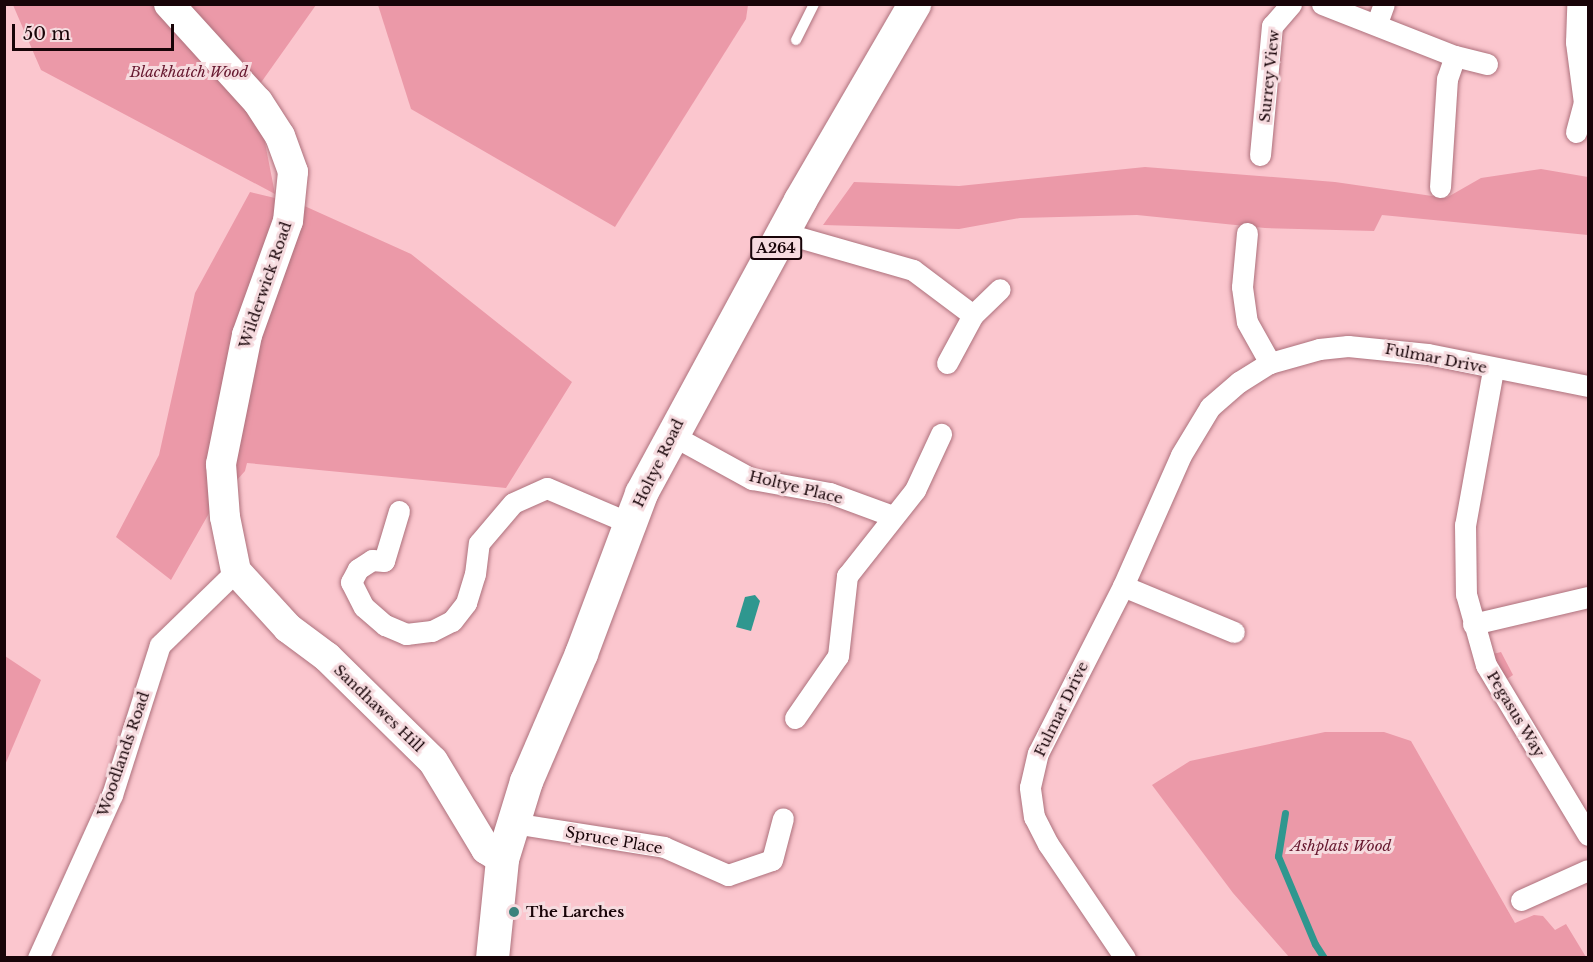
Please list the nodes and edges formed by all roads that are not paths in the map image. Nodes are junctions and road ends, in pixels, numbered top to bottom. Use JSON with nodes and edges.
{"nodes":[{"id":1,"x":169,"y":4,"type":"edge"},
{"id":2,"x":814,"y":4,"type":"edge"},
{"id":3,"x":914,"y":4,"type":"edge"},
{"id":4,"x":1292,"y":4,"type":"edge"},
{"id":5,"x":1322,"y":4,"type":"edge"},
{"id":6,"x":1577,"y":4,"type":"edge"},
{"id":7,"x":1380,"y":14,"type":"edge"},
{"id":8,"x":796,"y":40,"type":"dead end"},
{"id":9,"x":1455,"y":56,"type":"junction"},
{"id":10,"x":1487,"y":64,"type":"dead end"},
{"id":11,"x":1576,"y":132,"type":"dead end"},
{"id":12,"x":1260,"y":155,"type":"dead end"},
{"id":13,"x":1440,"y":187,"type":"dead end"},
{"id":14,"x":784,"y":233,"type":"junction"},
{"id":15,"x":1247,"y":233,"type":"dead end"},
{"id":16,"x":1000,"y":289,"type":"dead end"},
{"id":17,"x":973,"y":315,"type":"junction"},
{"id":18,"x":947,"y":363,"type":"dead end"},
{"id":19,"x":1270,"y":363,"type":"junction"},
{"id":20,"x":1493,"y":370,"type":"junction"},
{"id":21,"x":1588,"y":386,"type":"edge"},
{"id":22,"x":941,"y":434,"type":"dead end"},
{"id":23,"x":670,"y":435,"type":"junction"},
{"id":24,"x":399,"y":512,"type":"dead end"},
{"id":25,"x":893,"y":516,"type":"junction"},
{"id":26,"x":629,"y":523,"type":"junction"},
{"id":27,"x":236,"y":571,"type":"junction"},
{"id":28,"x":1123,"y":586,"type":"junction"},
{"id":29,"x":1588,"y":597,"type":"edge"},
{"id":30,"x":1473,"y":624,"type":"junction"},
{"id":31,"x":1234,"y":632,"type":"dead end"},
{"id":32,"x":795,"y":718,"type":"dead end"},
{"id":33,"x":783,"y":818,"type":"dead end"},
{"id":34,"x":513,"y":823,"type":"junction"},
{"id":35,"x":1588,"y":836,"type":"edge"},
{"id":36,"x":502,"y":859,"type":"junction"},
{"id":37,"x":1588,"y":870,"type":"edge"},
{"id":38,"x":1521,"y":900,"type":"dead end"},
{"id":39,"x":38,"y":957,"type":"edge"},
{"id":40,"x":492,"y":957,"type":"edge"},
{"id":41,"x":1125,"y":957,"type":"edge"}],
"edges":[{"from":1,"to":27,"type":"street","name":"Wilderwick Road"},
{"from":2,"to":8,"type":"lane"},
{"from":3,"to":14,"type":"main road","name":"Holtye Road","number":"A264"},
{"from":4,"to":12,"type":"street","name":"Surrey View"},
{"from":5,"to":7,"type":"street"},
{"from":6,"to":11,"type":"street"},
{"from":7,"to":9,"type":"street"},
{"from":9,"to":10,"type":"street"},
{"from":9,"to":13,"type":"street"},
{"from":14,"to":17,"type":"street"},
{"from":14,"to":23,"type":"main road","name":"Holtye Road","number":"A264"},
{"from":15,"to":19,"type":"street"},
{"from":16,"to":17,"type":"street"},
{"from":17,"to":18,"type":"street"},
{"from":19,"to":20,"type":"street","name":"Fulmar Drive"},
{"from":19,"to":28,"type":"street","name":"Fulmar Drive"},
{"from":20,"to":21,"type":"street","name":"Fulmar Drive"},
{"from":20,"to":30,"type":"street","name":"Pegasus Way"},
{"from":22,"to":25,"type":"street"},
{"from":23,"to":25,"type":"street","name":"Holtye Place"},
{"from":23,"to":26,"type":"main road","name":"Holtye Road","number":"A264"},
{"from":24,"to":26,"type":"street"},
{"from":25,"to":32,"type":"street"},
{"from":26,"to":34,"type":"main road","name":"Holtye Road","number":"A264"},
{"from":27,"to":36,"type":"street","name":"Sandhawes Hill"},
{"from":27,"to":39,"type":"street","name":"Woodlands Road"},
{"from":28,"to":31,"type":"street"},
{"from":28,"to":41,"type":"street","name":"Fulmar Drive"},
{"from":29,"to":30,"type":"street"},
{"from":30,"to":35,"type":"street","name":"Pegasus Way"},
{"from":33,"to":34,"type":"street","name":"Spruce Place"},
{"from":34,"to":36,"type":"main road","name":"Holtye Road","number":"A264"},
{"from":36,"to":40,"type":"main road","name":"Holtye Road","number":"A264"},
{"from":37,"to":38,"type":"street"}]}
